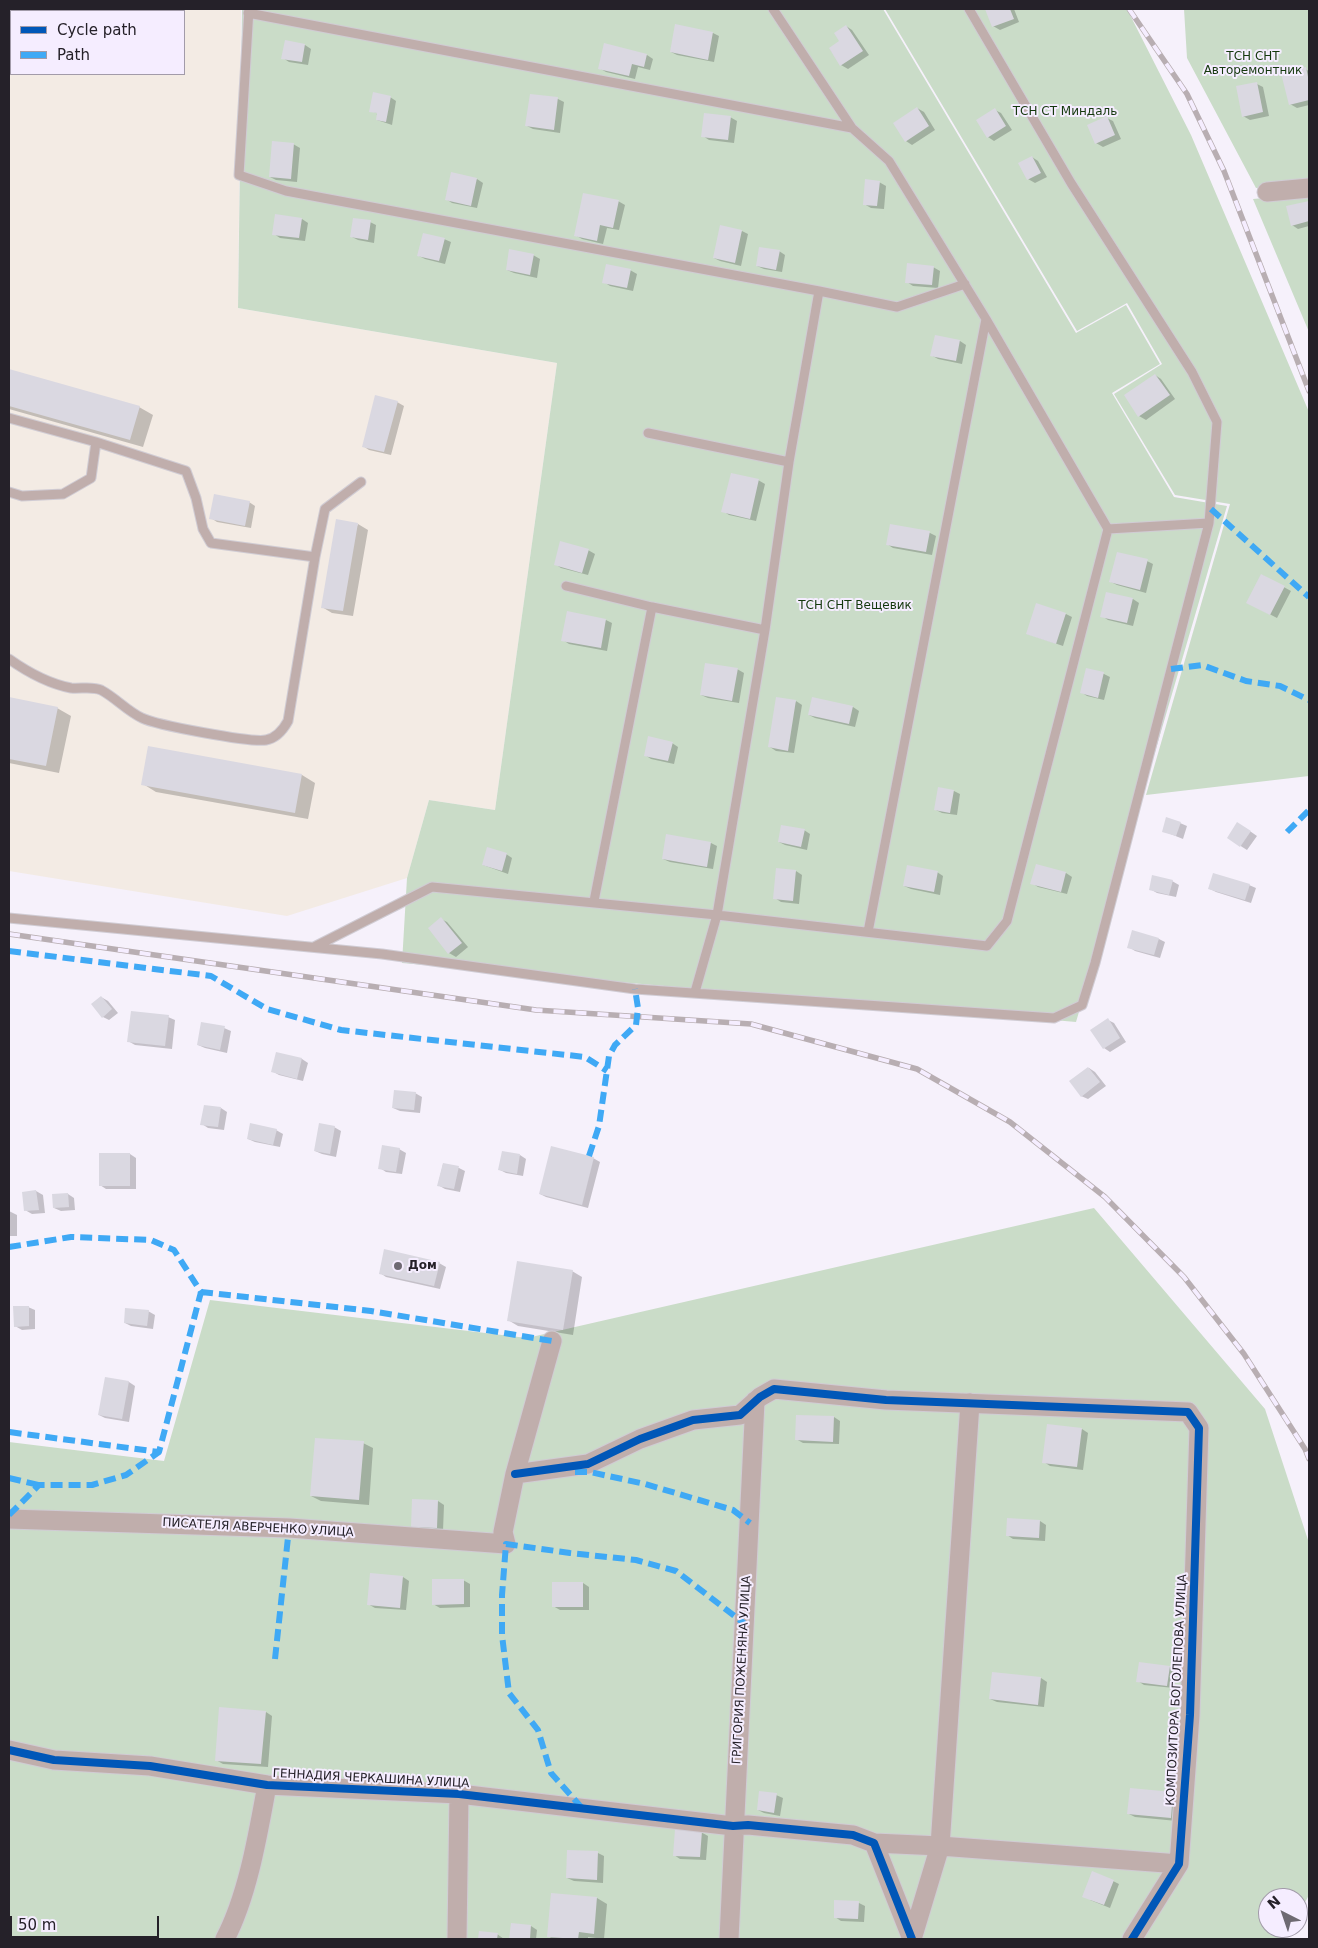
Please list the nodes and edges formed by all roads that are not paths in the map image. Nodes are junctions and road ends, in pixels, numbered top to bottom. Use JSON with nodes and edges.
{"nodes":[{"id":1,"x":772,"y":9,"type":"edge"},
{"id":2,"x":969,"y":9,"type":"edge"},
{"id":3,"x":248,"y":11,"type":"edge"},
{"id":4,"x":852,"y":128,"type":"junction"},
{"id":5,"x":1309,"y":188,"type":"edge"},
{"id":6,"x":1268,"y":192,"type":"dead end"},
{"id":7,"x":964,"y":284,"type":"junction"},
{"id":8,"x":819,"y":291,"type":"junction"},
{"id":9,"x":986,"y":319,"type":"junction"},
{"id":10,"x":9,"y":418,"type":"edge"},
{"id":11,"x":648,"y":433,"type":"dead end"},
{"id":12,"x":96,"y":442,"type":"junction"},
{"id":13,"x":789,"y":462,"type":"junction"},
{"id":14,"x":361,"y":482,"type":"dead end"},
{"id":15,"x":9,"y":492,"type":"edge"},
{"id":16,"x":1209,"y":523,"type":"junction"},
{"id":17,"x":1108,"y":529,"type":"junction"},
{"id":18,"x":315,"y":557,"type":"junction"},
{"id":19,"x":566,"y":586,"type":"dead end"},
{"id":20,"x":652,"y":607,"type":"junction"},
{"id":21,"x":765,"y":630,"type":"junction"},
{"id":22,"x":9,"y":659,"type":"edge"},
{"id":23,"x":594,"y":901,"type":"junction"},
{"id":24,"x":717,"y":915,"type":"junction"},
{"id":25,"x":9,"y":918,"type":"edge"},
{"id":26,"x":868,"y":932,"type":"junction"},
{"id":27,"x":313,"y":947,"type":"junction"},
{"id":28,"x":695,"y":992,"type":"junction"},
{"id":29,"x":552,"y":1341,"type":"dead end"},
{"id":30,"x":756,"y":1400,"type":"junction"},
{"id":31,"x":970,"y":1403,"type":"junction"},
{"id":32,"x":515,"y":1474,"type":"junction"},
{"id":33,"x":9,"y":1519,"type":"edge"},
{"id":34,"x":9,"y":1750,"type":"edge"},
{"id":35,"x":267,"y":1785,"type":"junction"},
{"id":36,"x":459,"y":1794,"type":"junction"},
{"id":37,"x":734,"y":1826,"type":"junction"},
{"id":38,"x":874,"y":1843,"type":"junction"},
{"id":39,"x":940,"y":1846,"type":"junction"},
{"id":40,"x":1179,"y":1864,"type":"junction"},
{"id":41,"x":225,"y":1939,"type":"edge"},
{"id":42,"x":457,"y":1939,"type":"edge"},
{"id":43,"x":729,"y":1939,"type":"edge"},
{"id":44,"x":912,"y":1939,"type":"edge"},
{"id":45,"x":1132,"y":1939,"type":"edge"}],
"edges":[{"from":1,"to":4,"type":"lane"},
{"from":2,"to":16,"type":"lane"},
{"from":3,"to":4,"type":"lane"},
{"from":3,"to":8,"type":"lane"},
{"from":4,"to":7,"type":"lane"},
{"from":5,"to":6,"type":"street"},
{"from":7,"to":8,"type":"lane"},
{"from":7,"to":9,"type":"lane"},
{"from":8,"to":13,"type":"lane"},
{"from":9,"to":17,"type":"lane"},
{"from":9,"to":26,"type":"lane"},
{"from":10,"to":12,"type":"lane"},
{"from":11,"to":13,"type":"lane"},
{"from":12,"to":15,"type":"lane"},
{"from":12,"to":18,"type":"lane"},
{"from":13,"to":21,"type":"lane"},
{"from":14,"to":18,"type":"lane"},
{"from":16,"to":17,"type":"lane"},
{"from":16,"to":28,"type":"lane"},
{"from":17,"to":26,"type":"lane"},
{"from":18,"to":22,"type":"lane"},
{"from":19,"to":20,"type":"lane"},
{"from":20,"to":21,"type":"lane"},
{"from":20,"to":23,"type":"lane"},
{"from":21,"to":24,"type":"lane"},
{"from":23,"to":24,"type":"lane"},
{"from":23,"to":27,"type":"lane"},
{"from":24,"to":26,"type":"lane"},
{"from":24,"to":28,"type":"lane"},
{"from":25,"to":27,"type":"lane"},
{"from":27,"to":28,"type":"lane"},
{"from":29,"to":32,"type":"street"},
{"from":30,"to":31,"type":"street"},
{"from":30,"to":32,"type":"street"},
{"from":30,"to":37,"type":"street","name":"ГРИГОРИЯ ПОЖЕНЯНА УЛИЦА"},
{"from":31,"to":39,"type":"street"},
{"from":31,"to":40,"type":"street","name":"КОМПОЗИТОРА БОГОЛЕПОВА УЛИЦА"},
{"from":32,"to":33,"type":"street","name":"ПИСАТЕЛЯ АВЕРЧЕНКО УЛИЦА"},
{"from":34,"to":35,"type":"street","name":"ГЕННАДИЯ ЧЕРКАШИНА УЛИЦА"},
{"from":35,"to":36,"type":"street","name":"ГЕННАДИЯ ЧЕРКАШИНА УЛИЦА"},
{"from":35,"to":41,"type":"street"},
{"from":36,"to":37,"type":"street","name":"ГЕННАДИЯ ЧЕРКАШИНА УЛИЦА"},
{"from":36,"to":42,"type":"street"},
{"from":37,"to":38,"type":"street","name":"ГЕННАДИЯ ЧЕРКАШИНА УЛИЦА"},
{"from":37,"to":43,"type":"street","name":"ГРИГОРИЯ ПОЖЕНЯНА УЛИЦА"},
{"from":38,"to":39,"type":"street","name":"ГЕННАДИЯ ЧЕРКАШИНА УЛИЦА"},
{"from":38,"to":44,"type":"street"},
{"from":39,"to":40,"type":"street","name":"ГЕННАДИЯ ЧЕРКАШИНА УЛИЦА"},
{"from":39,"to":44,"type":"street"},
{"from":40,"to":45,"type":"street","name":"КОМПОЗИТОРА БОГОЛЕПОВА УЛИЦА"}]}
